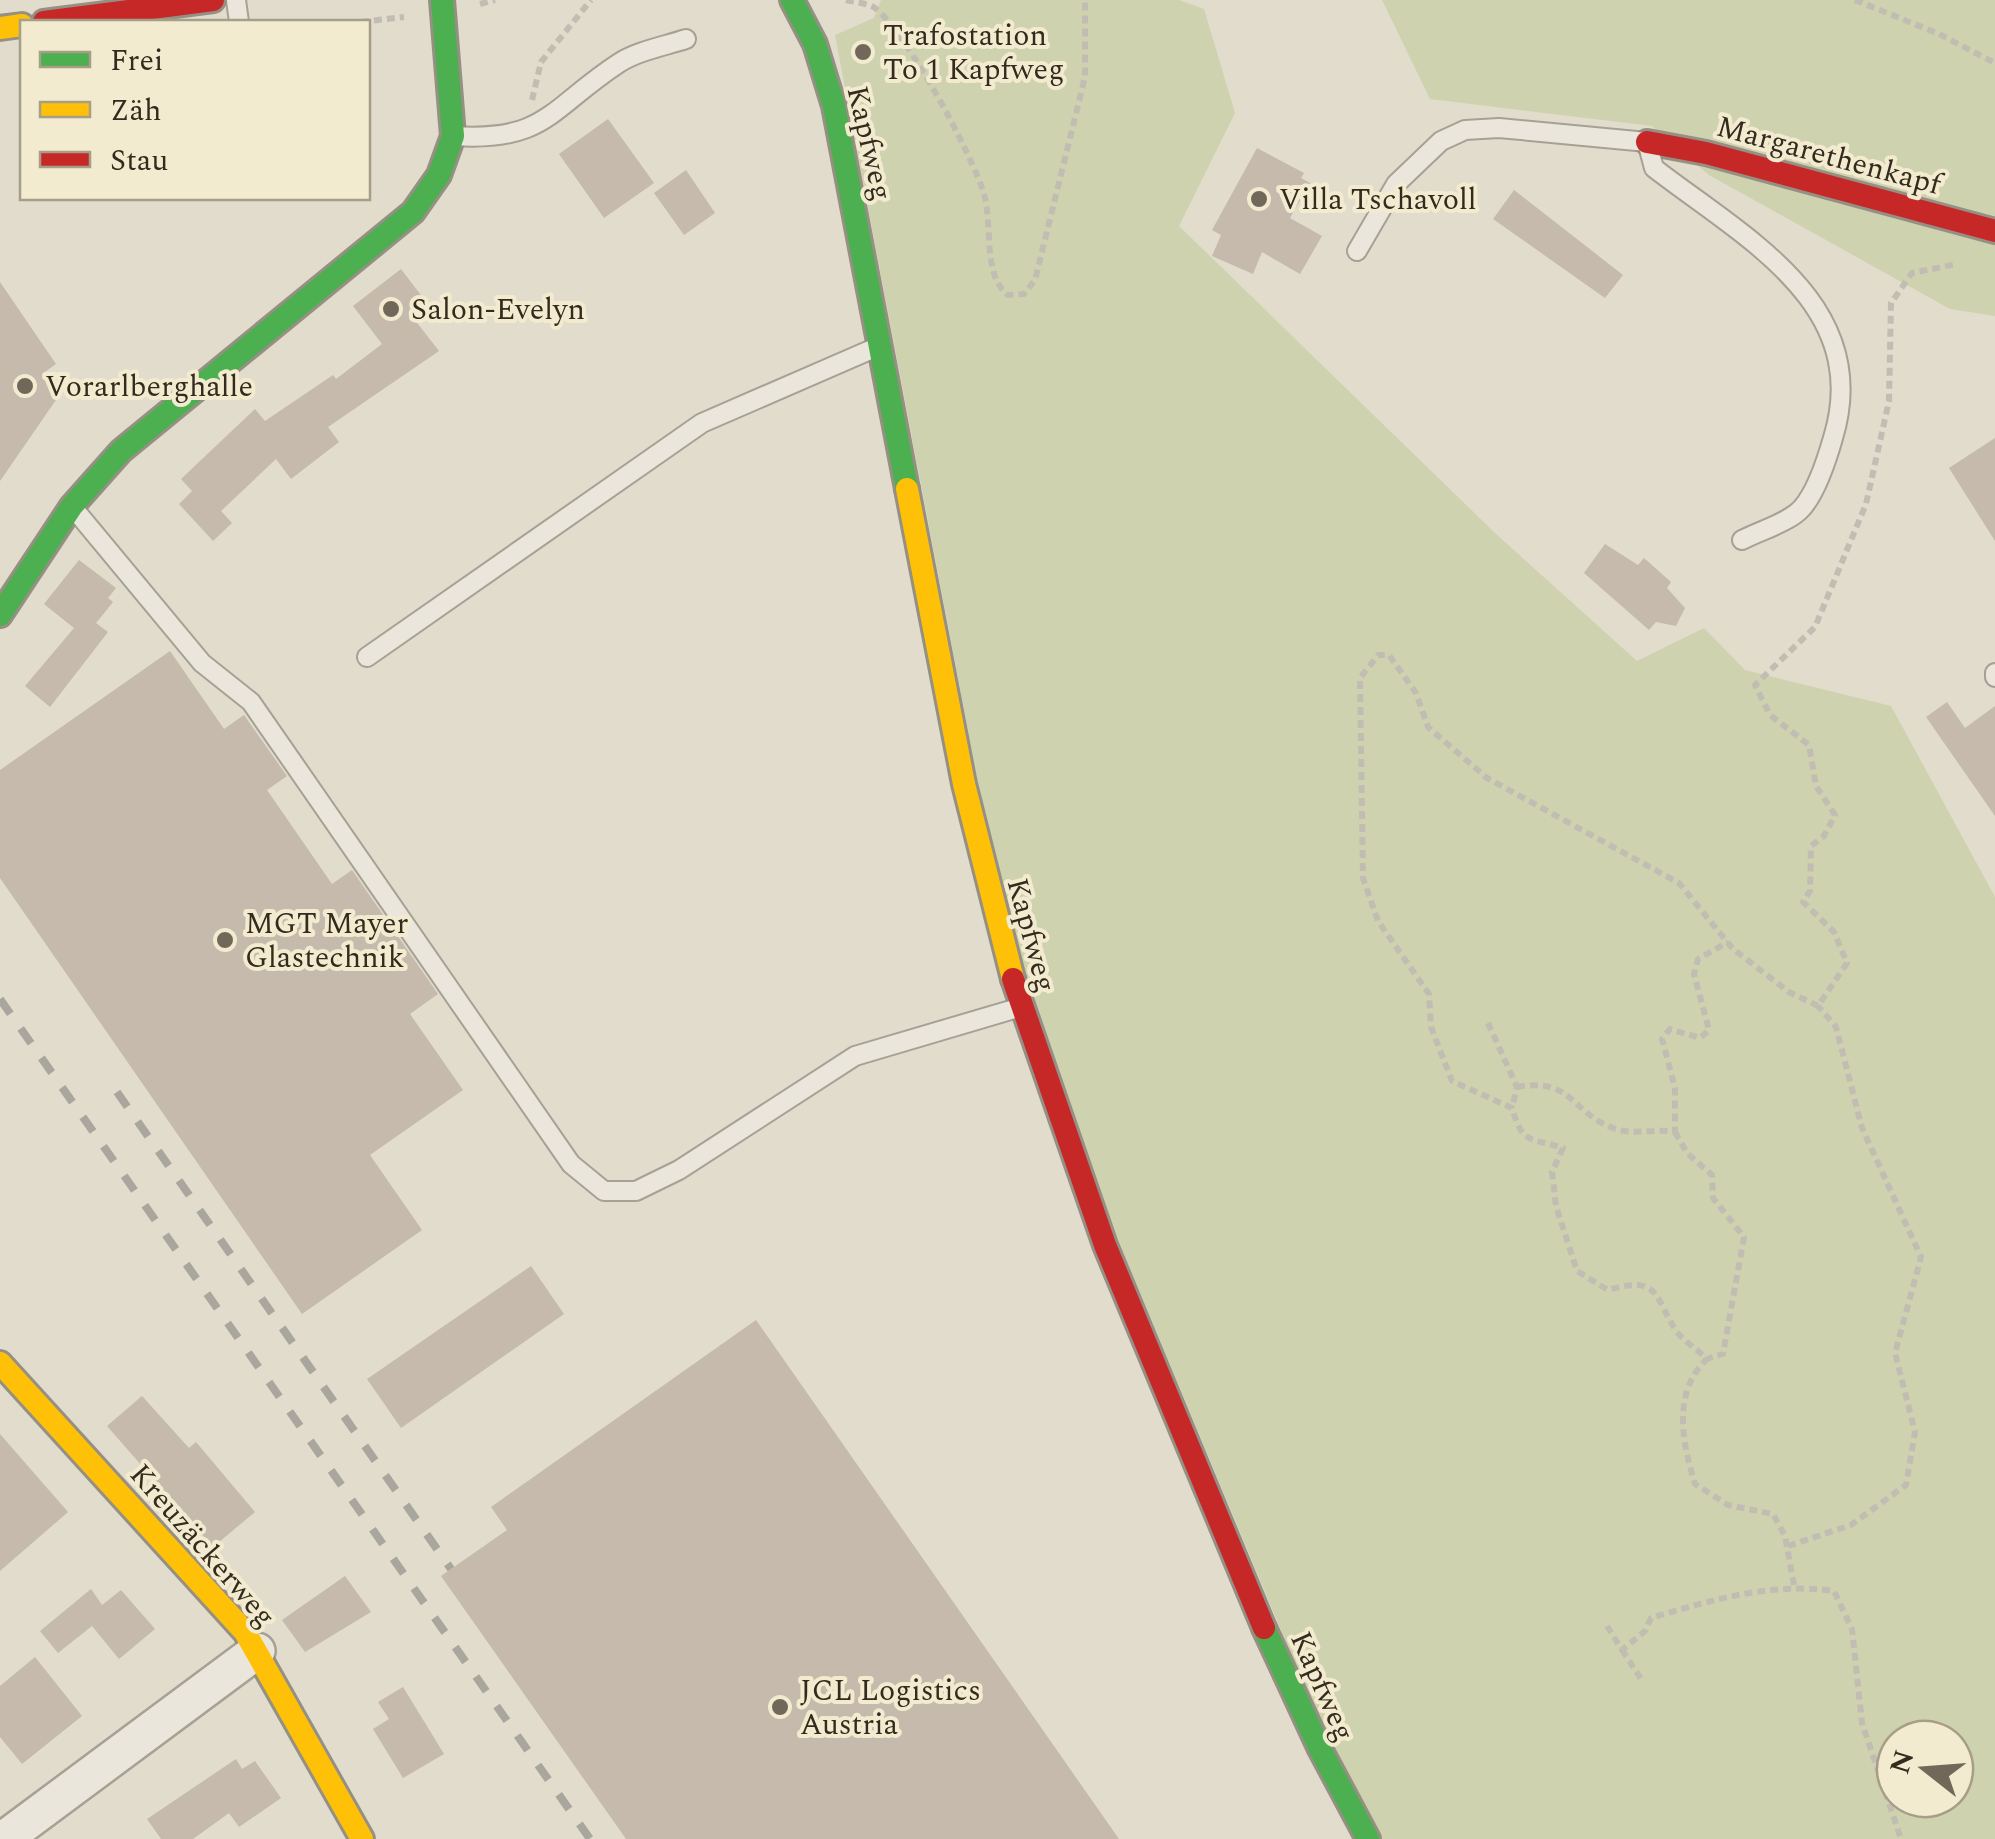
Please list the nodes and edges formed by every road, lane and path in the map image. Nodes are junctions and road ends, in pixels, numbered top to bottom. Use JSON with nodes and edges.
{"nodes":[{"id":1,"x":214,"y":0,"type":"edge"},
{"id":2,"x":442,"y":0,"type":"edge"},
{"id":3,"x":591,"y":0,"type":"edge"},
{"id":4,"x":792,"y":0,"type":"edge"},
{"id":5,"x":846,"y":0,"type":"edge"},
{"id":6,"x":1085,"y":0,"type":"edge"},
{"id":7,"x":1855,"y":0,"type":"edge"},
{"id":8,"x":409,"y":17,"type":"dead end"},
{"id":9,"x":59,"y":20,"type":"edge"},
{"id":10,"x":370,"y":21,"type":"edge"},
{"id":11,"x":686,"y":40,"type":"dead end"},
{"id":12,"x":1995,"y":63,"type":"edge"},
{"id":13,"x":528,"y":131,"type":"junction"},
{"id":14,"x":453,"y":136,"type":"junction"},
{"id":15,"x":1647,"y":142,"type":"junction"},
{"id":16,"x":1995,"y":231,"type":"edge"},
{"id":17,"x":1357,"y":251,"type":"dead end"},
{"id":18,"x":1976,"y":261,"type":"dead end"},
{"id":19,"x":882,"y":344,"type":"junction"},
{"id":20,"x":72,"y":506,"type":"junction"},
{"id":21,"x":1742,"y":540,"type":"dead end"},
{"id":22,"x":0,"y":615,"type":"edge"},
{"id":23,"x":367,"y":657,"type":"dead end"},
{"id":24,"x":1728,"y":942,"type":"junction"},
{"id":25,"x":1818,"y":1006,"type":"junction"},
{"id":26,"x":1021,"y":1007,"type":"junction"},
{"id":27,"x":1488,"y":1023,"type":"dead end"},
{"id":28,"x":1517,"y":1087,"type":"junction"},
{"id":29,"x":1512,"y":1108,"type":"junction"},
{"id":30,"x":1675,"y":1132,"type":"junction"},
{"id":31,"x":1707,"y":1359,"type":"junction"},
{"id":32,"x":4,"y":1373,"type":"edge"},
{"id":33,"x":1788,"y":1546,"type":"junction"},
{"id":34,"x":1794,"y":1586,"type":"junction"},
{"id":35,"x":1607,"y":1626,"type":"dead end"},
{"id":36,"x":1622,"y":1650,"type":"junction"},
{"id":37,"x":256,"y":1651,"type":"junction"},
{"id":38,"x":1641,"y":1679,"type":"dead end"},
{"id":39,"x":4,"y":1839,"type":"edge"},
{"id":40,"x":362,"y":1839,"type":"edge"},
{"id":41,"x":1368,"y":1839,"type":"edge"},
{"id":42,"x":1901,"y":1839,"type":"edge"}],
"edges":[{"from":1,"to":9,"type":"street"},
{"from":2,"to":14,"type":"street"},
{"from":3,"to":13,"type":"path"},
{"from":4,"to":19,"type":"street","name":"Kapfweg"},
{"from":5,"to":6,"type":"path"},
{"from":7,"to":12,"type":"path"},
{"from":8,"to":10,"type":"path"},
{"from":11,"to":13,"type":"lane"},
{"from":13,"to":14,"type":"lane"},
{"from":14,"to":20,"type":"street"},
{"from":15,"to":16,"type":"street","name":"Margarethenkapf"},
{"from":15,"to":17,"type":"lane","name":"Margarethenkapf"},
{"from":15,"to":21,"type":"lane"},
{"from":18,"to":25,"type":"path"},
{"from":19,"to":23,"type":"lane"},
{"from":19,"to":26,"type":"street","name":"Kapfweg"},
{"from":20,"to":22,"type":"street"},
{"from":20,"to":26,"type":"lane"},
{"from":24,"to":25,"type":"path"},
{"from":24,"to":29,"type":"path"},
{"from":24,"to":30,"type":"path"},
{"from":25,"to":33,"type":"path"},
{"from":26,"to":41,"type":"street","name":"Kapfweg"},
{"from":27,"to":28,"type":"path"},
{"from":28,"to":29,"type":"path"},
{"from":28,"to":30,"type":"path"},
{"from":29,"to":31,"type":"path"},
{"from":30,"to":31,"type":"path"},
{"from":31,"to":33,"type":"path"},
{"from":32,"to":37,"type":"street","name":"Kreuzäckerweg"},
{"from":33,"to":34,"type":"path"},
{"from":34,"to":36,"type":"path"},
{"from":34,"to":42,"type":"path"},
{"from":35,"to":36,"type":"path"},
{"from":36,"to":38,"type":"path"},
{"from":37,"to":39,"type":"street"},
{"from":37,"to":40,"type":"street","name":"Kreuzäckerweg"}]}
